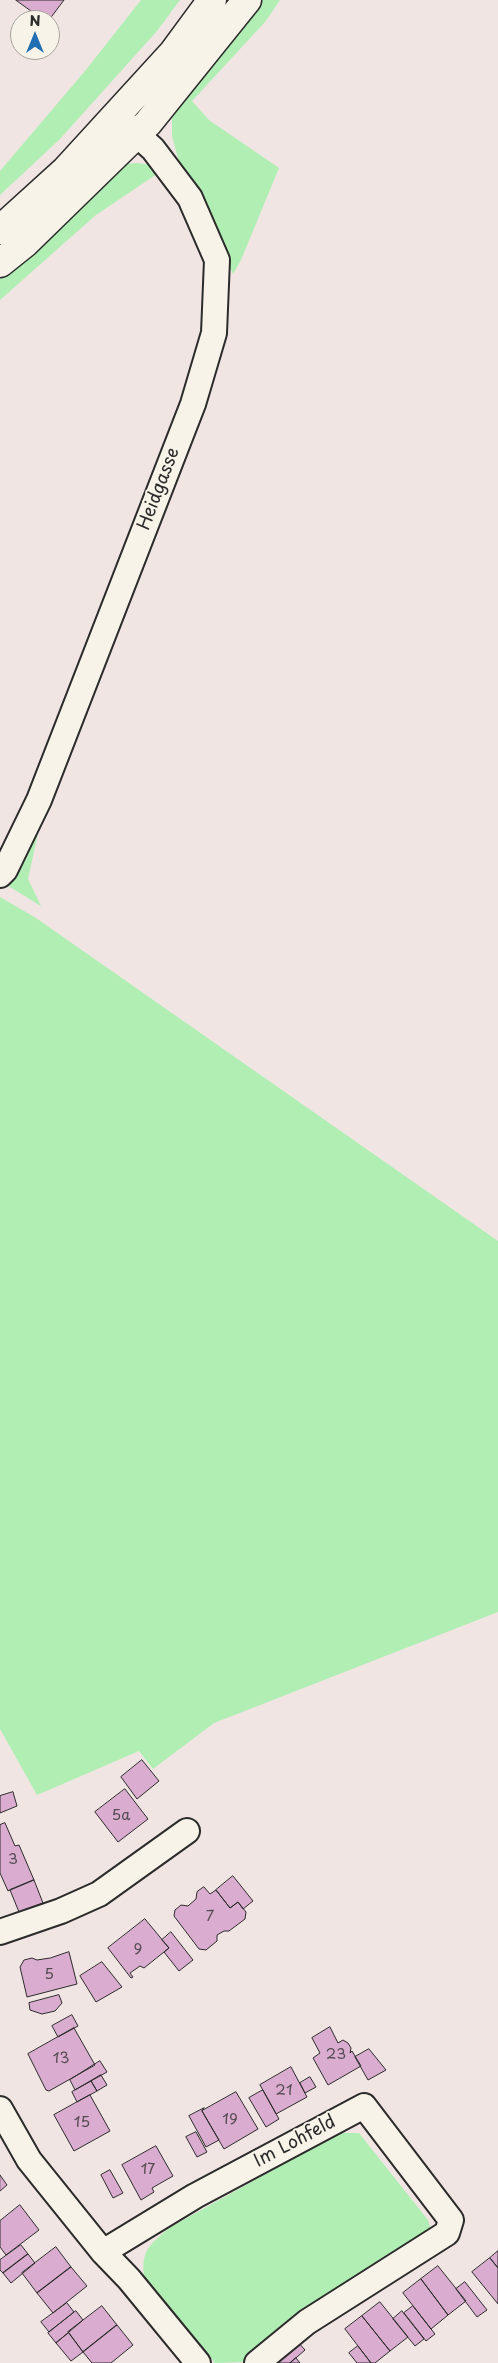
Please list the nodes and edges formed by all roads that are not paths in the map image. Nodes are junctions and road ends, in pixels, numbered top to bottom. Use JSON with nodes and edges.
{"nodes":[{"id":1,"x":212,"y":0,"type":"edge"},
{"id":2,"x":247,"y":0,"type":"edge"},
{"id":3,"x":116,"y":116,"type":"junction"},
{"id":4,"x":136,"y":134,"type":"junction"},
{"id":5,"x":0,"y":230,"type":"edge"},
{"id":6,"x":0,"y":263,"type":"edge"},
{"id":7,"x":0,"y":875,"type":"edge"},
{"id":8,"x":187,"y":1831,"type":"dead end"},
{"id":9,"x":0,"y":1932,"type":"edge"},
{"id":10,"x":0,"y":2109,"type":"edge"},
{"id":11,"x":103,"y":2252,"type":"junction"},
{"id":12,"x":198,"y":2363,"type":"edge"},
{"id":13,"x":257,"y":2363,"type":"edge"}],
"edges":[{"from":1,"to":3,"type":"street"},
{"from":2,"to":4,"type":"street"},
{"from":3,"to":4,"type":"street","name":"Heidgasse"},
{"from":3,"to":5,"type":"street"},
{"from":4,"to":6,"type":"street"},
{"from":4,"to":7,"type":"street","name":"Heidgasse"},
{"from":8,"to":9,"type":"street"},
{"from":10,"to":11,"type":"street"},
{"from":11,"to":12,"type":"street"},
{"from":11,"to":13,"type":"street","name":"Im Lohfeld"}]}
